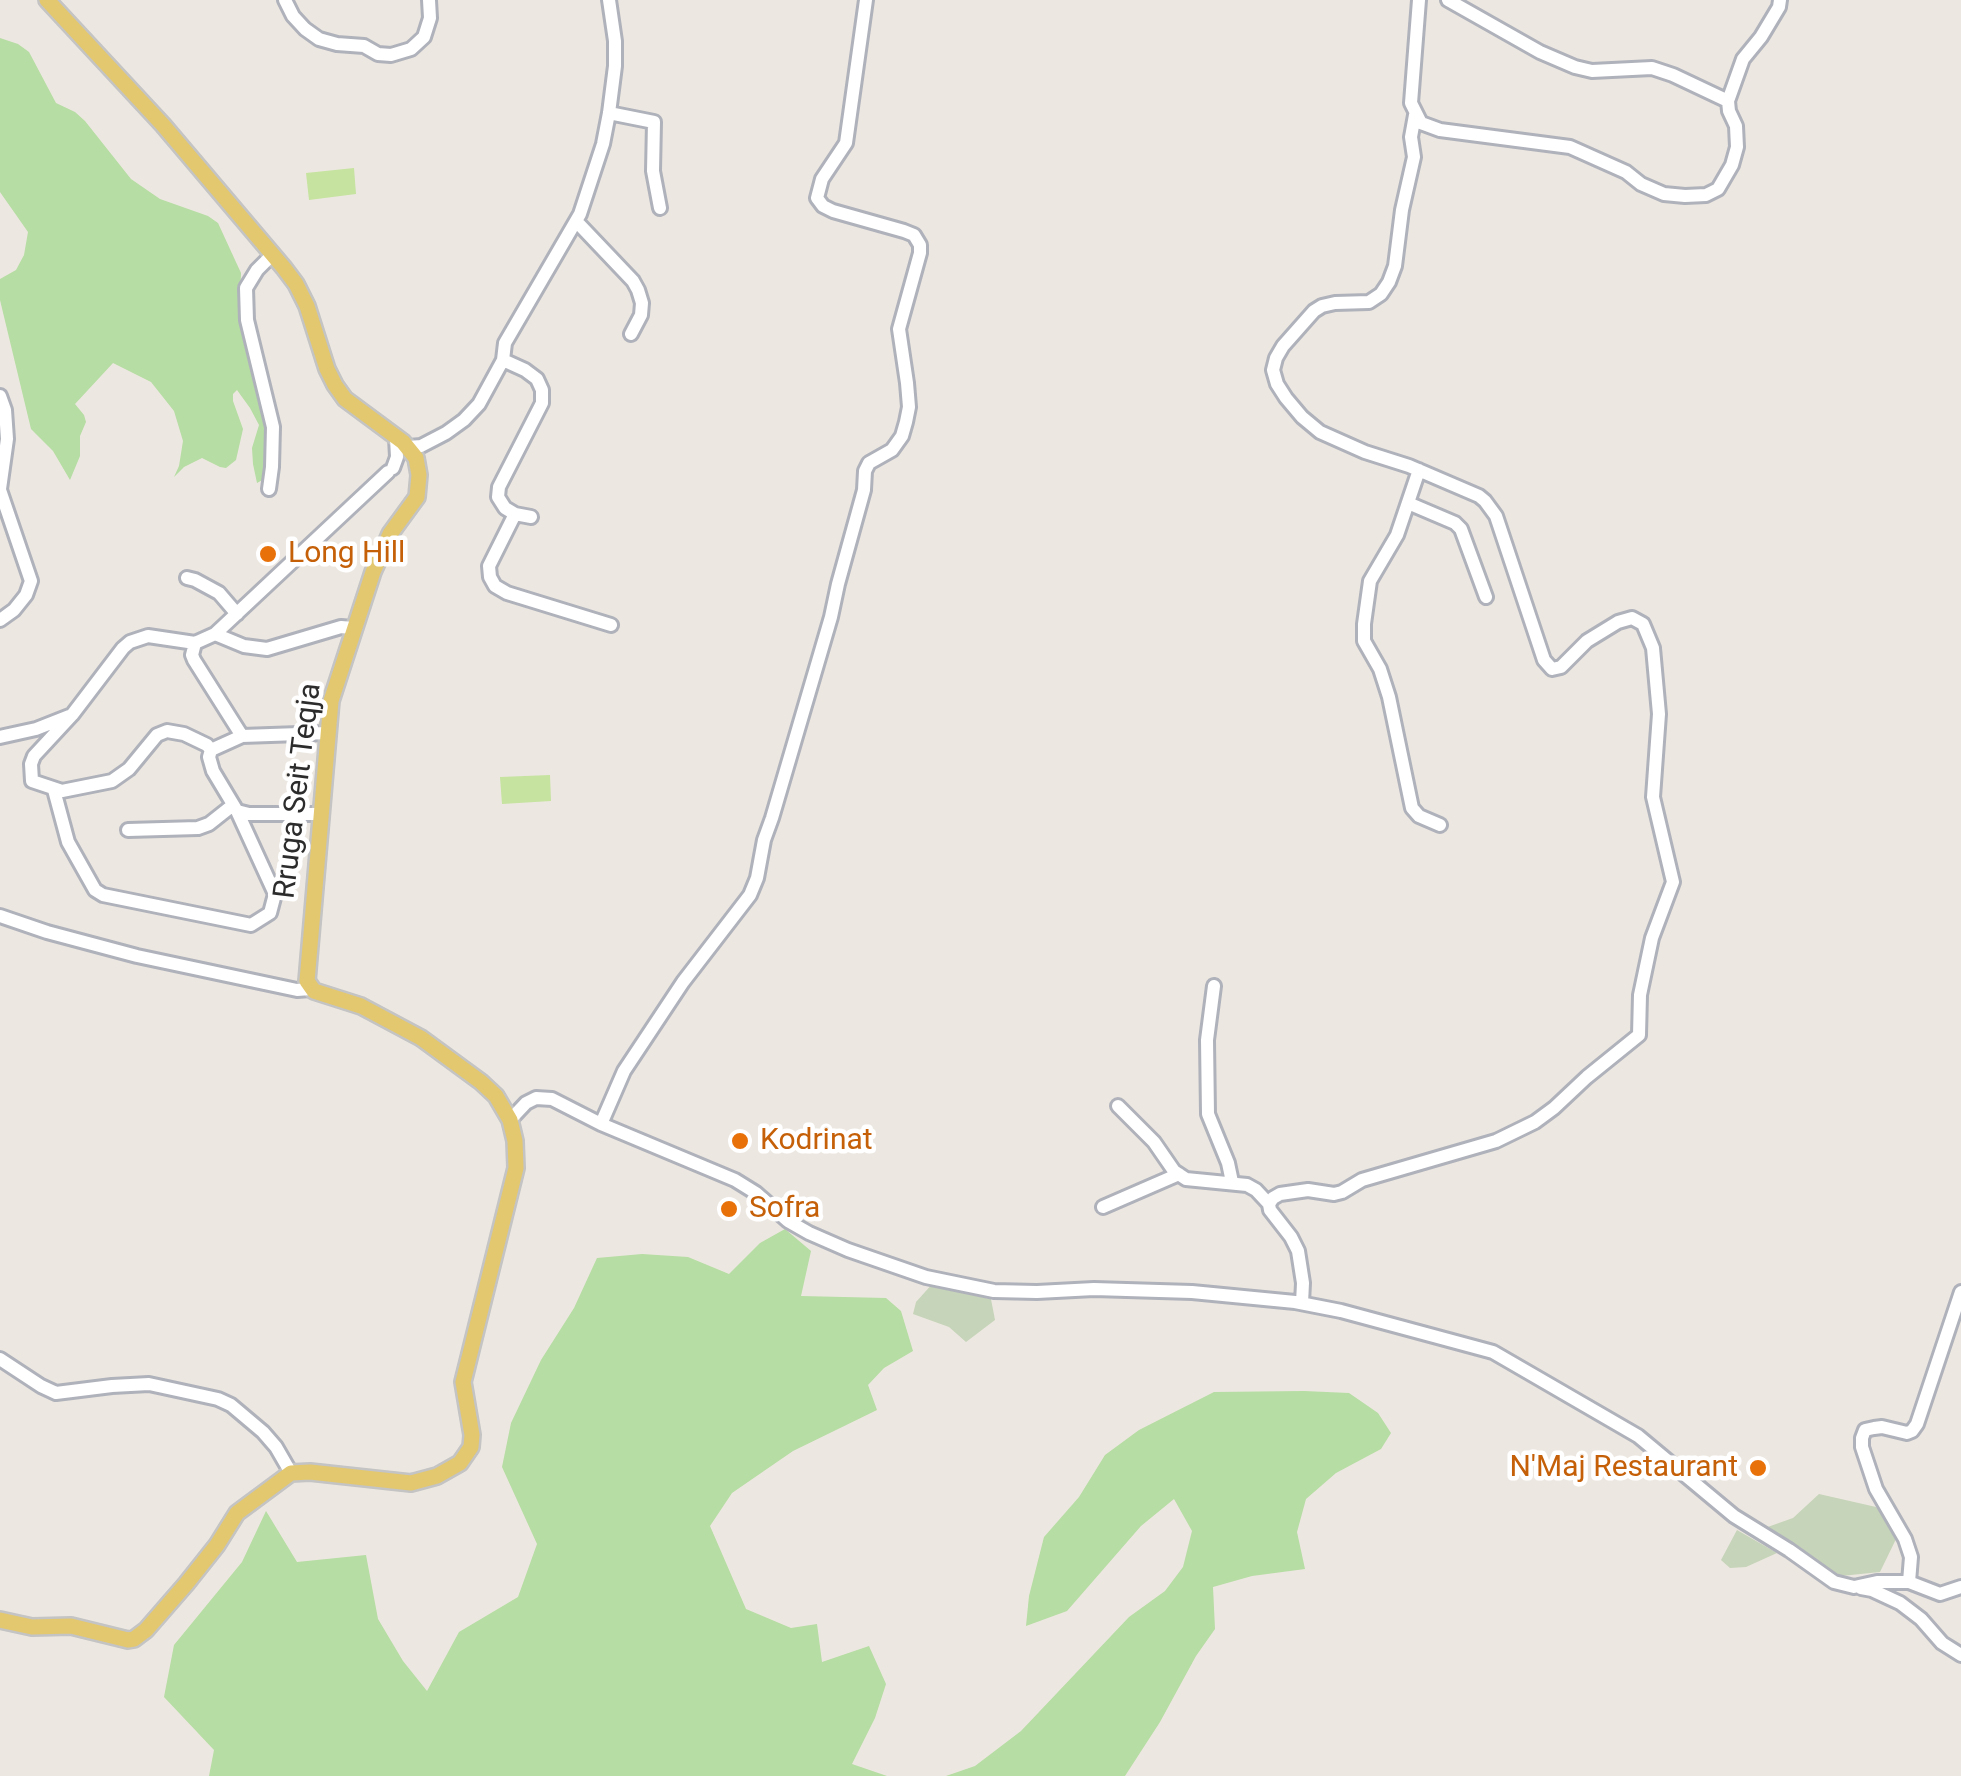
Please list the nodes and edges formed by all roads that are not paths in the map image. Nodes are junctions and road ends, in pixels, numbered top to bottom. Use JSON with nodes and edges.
{"nodes":[{"id":1,"x":47,"y":0,"type":"edge"},
{"id":2,"x":284,"y":0,"type":"edge"},
{"id":3,"x":429,"y":0,"type":"edge"},
{"id":4,"x":609,"y":0,"type":"edge"},
{"id":5,"x":866,"y":0,"type":"edge"},
{"id":6,"x":1419,"y":0,"type":"edge"},
{"id":7,"x":1448,"y":0,"type":"edge"},
{"id":8,"x":1780,"y":0,"type":"edge"},
{"id":9,"x":1728,"y":101,"type":"junction"},
{"id":10,"x":609,"y":113,"type":"junction"},
{"id":11,"x":1415,"y":115,"type":"junction"},
{"id":12,"x":660,"y":208,"type":"dead end"},
{"id":13,"x":576,"y":221,"type":"junction"},
{"id":14,"x":273,"y":254,"type":"junction"},
{"id":15,"x":631,"y":334,"type":"dead end"},
{"id":16,"x":503,"y":360,"type":"junction"},
{"id":17,"x":0,"y":396,"type":"edge"},
{"id":18,"x":402,"y":443,"type":"junction"},
{"id":19,"x":1419,"y":470,"type":"junction"},
{"id":20,"x":269,"y":489,"type":"dead end"},
{"id":21,"x":0,"y":490,"type":"edge"},
{"id":22,"x":1408,"y":503,"type":"junction"},
{"id":23,"x":515,"y":514,"type":"junction"},
{"id":24,"x":532,"y":517,"type":"dead end"},
{"id":25,"x":187,"y":578,"type":"dead end"},
{"id":26,"x":1486,"y":598,"type":"dead end"},
{"id":27,"x":237,"y":614,"type":"junction"},
{"id":28,"x":0,"y":620,"type":"edge"},
{"id":29,"x":611,"y":625,"type":"dead end"},
{"id":30,"x":353,"y":628,"type":"junction"},
{"id":31,"x":216,"y":634,"type":"junction"},
{"id":32,"x":195,"y":643,"type":"junction"},
{"id":33,"x":72,"y":715,"type":"junction"},
{"id":34,"x":328,"y":734,"type":"junction"},
{"id":35,"x":242,"y":736,"type":"junction"},
{"id":36,"x":0,"y":737,"type":"edge"},
{"id":37,"x":211,"y":750,"type":"junction"},
{"id":38,"x":54,"y":790,"type":"junction"},
{"id":39,"x":235,"y":808,"type":"junction"},
{"id":40,"x":314,"y":814,"type":"dead end"},
{"id":41,"x":1440,"y":825,"type":"dead end"},
{"id":42,"x":128,"y":830,"type":"dead end"},
{"id":43,"x":0,"y":916,"type":"edge"},
{"id":44,"x":1214,"y":986,"type":"dead end"},
{"id":45,"x":311,"y":988,"type":"junction"},
{"id":46,"x":1118,"y":1106,"type":"dead end"},
{"id":47,"x":510,"y":1120,"type":"junction"},
{"id":48,"x":601,"y":1124,"type":"junction"},
{"id":49,"x":1179,"y":1174,"type":"junction"},
{"id":50,"x":1232,"y":1182,"type":"junction"},
{"id":51,"x":1269,"y":1204,"type":"junction"},
{"id":52,"x":1103,"y":1206,"type":"dead end"},
{"id":53,"x":1961,"y":1292,"type":"edge"},
{"id":54,"x":1302,"y":1303,"type":"junction"},
{"id":55,"x":0,"y":1358,"type":"edge"},
{"id":56,"x":291,"y":1473,"type":"junction"},
{"id":57,"x":1909,"y":1582,"type":"junction"},
{"id":58,"x":1854,"y":1586,"type":"junction"},
{"id":59,"x":1961,"y":1587,"type":"edge"},
{"id":60,"x":0,"y":1620,"type":"edge"},
{"id":61,"x":1961,"y":1655,"type":"edge"}],
"edges":[{"from":1,"to":14,"type":"main road"},
{"from":2,"to":3,"type":"street"},
{"from":4,"to":10,"type":"street"},
{"from":5,"to":48,"type":"street"},
{"from":6,"to":11,"type":"street"},
{"from":7,"to":9,"type":"street"},
{"from":8,"to":9,"type":"street"},
{"from":9,"to":11,"type":"street"},
{"from":10,"to":12,"type":"street"},
{"from":10,"to":13,"type":"street"},
{"from":11,"to":19,"type":"street"},
{"from":13,"to":15,"type":"street"},
{"from":13,"to":16,"type":"street"},
{"from":14,"to":18,"type":"main road"},
{"from":14,"to":20,"type":"street"},
{"from":16,"to":18,"type":"street"},
{"from":16,"to":23,"type":"street"},
{"from":17,"to":21,"type":"street"},
{"from":18,"to":27,"type":"street"},
{"from":18,"to":30,"type":"main road","name":"Rruga Seit Teqja"},
{"from":19,"to":22,"type":"street"},
{"from":19,"to":51,"type":"street"},
{"from":21,"to":28,"type":"street"},
{"from":22,"to":26,"type":"street"},
{"from":22,"to":41,"type":"street"},
{"from":23,"to":24,"type":"street"},
{"from":23,"to":29,"type":"street"},
{"from":25,"to":27,"type":"street"},
{"from":27,"to":31,"type":"street"},
{"from":30,"to":31,"type":"street"},
{"from":30,"to":34,"type":"main road","name":"Rruga Seit Teqja"},
{"from":31,"to":32,"type":"street"},
{"from":32,"to":33,"type":"street"},
{"from":32,"to":35,"type":"street"},
{"from":33,"to":36,"type":"street"},
{"from":33,"to":38,"type":"street"},
{"from":34,"to":35,"type":"street"},
{"from":34,"to":45,"type":"main road","name":"Rruga Seit Teqja"},
{"from":35,"to":37,"type":"street"},
{"from":37,"to":38,"type":"street"},
{"from":37,"to":39,"type":"street"},
{"from":38,"to":39,"type":"street"},
{"from":39,"to":40,"type":"street"},
{"from":39,"to":42,"type":"street"},
{"from":43,"to":45,"type":"street"},
{"from":44,"to":50,"type":"street"},
{"from":45,"to":47,"type":"main road"},
{"from":46,"to":49,"type":"street"},
{"from":47,"to":48,"type":"street"},
{"from":47,"to":56,"type":"main road"},
{"from":48,"to":54,"type":"street"},
{"from":49,"to":50,"type":"street"},
{"from":49,"to":52,"type":"street"},
{"from":50,"to":51,"type":"street"},
{"from":51,"to":54,"type":"street"},
{"from":53,"to":57,"type":"street"},
{"from":54,"to":58,"type":"street"},
{"from":55,"to":56,"type":"street"},
{"from":56,"to":60,"type":"main road"},
{"from":57,"to":58,"type":"street"},
{"from":57,"to":59,"type":"street"},
{"from":58,"to":61,"type":"street"}]}
